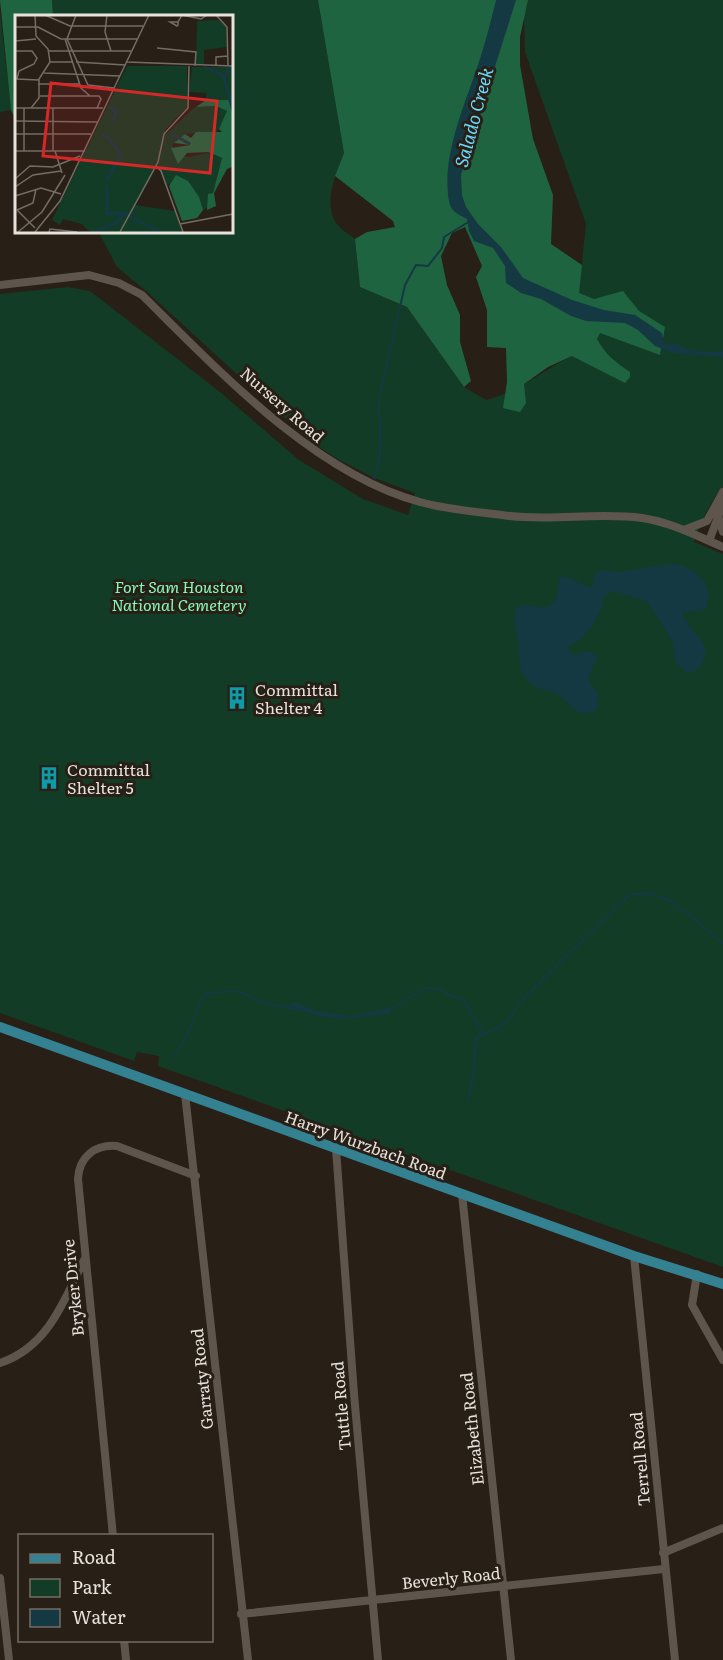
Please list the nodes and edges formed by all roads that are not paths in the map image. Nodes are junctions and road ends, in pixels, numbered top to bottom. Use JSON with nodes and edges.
{"nodes":[{"id":1,"x":0,"y":285,"type":"edge"},
{"id":2,"x":723,"y":492,"type":"edge"},
{"id":3,"x":723,"y":504,"type":"edge"},
{"id":4,"x":718,"y":516,"type":"junction"},
{"id":5,"x":684,"y":530,"type":"junction"},
{"id":6,"x":723,"y":532,"type":"edge"},
{"id":7,"x":709,"y":541,"type":"junction"},
{"id":8,"x":723,"y":547,"type":"edge"},
{"id":9,"x":0,"y":1028,"type":"edge"},
{"id":10,"x":185,"y":1094,"type":"junction"},
{"id":11,"x":336,"y":1149,"type":"junction"},
{"id":12,"x":196,"y":1176,"type":"junction"},
{"id":13,"x":462,"y":1194,"type":"junction"},
{"id":14,"x":634,"y":1256,"type":"junction"},
{"id":15,"x":84,"y":1260,"type":"junction"},
{"id":16,"x":697,"y":1274,"type":"junction"},
{"id":17,"x":723,"y":1284,"type":"edge"},
{"id":18,"x":723,"y":1360,"type":"edge"},
{"id":19,"x":0,"y":1363,"type":"edge"},
{"id":20,"x":723,"y":1528,"type":"edge"},
{"id":21,"x":113,"y":1534,"type":"edge"},
{"id":22,"x":663,"y":1553,"type":"junction"},
{"id":23,"x":664,"y":1569,"type":"junction"},
{"id":24,"x":0,"y":1578,"type":"edge"},
{"id":25,"x":502,"y":1586,"type":"junction"},
{"id":26,"x":371,"y":1600,"type":"junction"},
{"id":27,"x":241,"y":1614,"type":"junction"},
{"id":28,"x":124,"y":1642,"type":"edge"},
{"id":29,"x":9,"y":1660,"type":"edge"},
{"id":30,"x":126,"y":1660,"type":"edge"},
{"id":31,"x":248,"y":1660,"type":"edge"},
{"id":32,"x":378,"y":1660,"type":"edge"},
{"id":33,"x":511,"y":1660,"type":"edge"},
{"id":34,"x":675,"y":1660,"type":"edge"}],
"edges":[{"from":1,"to":5,"type":"street","name":"Nursery Road"},
{"from":2,"to":5,"type":"street"},
{"from":3,"to":4,"type":"street"},
{"from":4,"to":6,"type":"street"},
{"from":4,"to":7,"type":"street"},
{"from":5,"to":7,"type":"street","name":"Nursery Road"},
{"from":7,"to":8,"type":"street","name":"Nursery Road"},
{"from":9,"to":10,"type":"main road","name":"Harry Wurzbach Road"},
{"from":10,"to":11,"type":"main road","name":"Harry Wurzbach Road"},
{"from":10,"to":12,"type":"street","name":"Garraty Road"},
{"from":11,"to":13,"type":"main road","name":"Harry Wurzbach Road"},
{"from":11,"to":26,"type":"street","name":"Tuttle Road"},
{"from":12,"to":15,"type":"street","name":"Bryker Drive"},
{"from":12,"to":27,"type":"street","name":"Garraty Road"},
{"from":13,"to":14,"type":"main road","name":"Harry Wurzbach Road"},
{"from":13,"to":25,"type":"street","name":"Elizabeth Road"},
{"from":14,"to":16,"type":"main road","name":"Harry Wurzbach Road"},
{"from":14,"to":22,"type":"street","name":"Terrell Road"},
{"from":15,"to":19,"type":"street"},
{"from":15,"to":21,"type":"street","name":"Bryker Drive"},
{"from":16,"to":17,"type":"main road","name":"Harry Wurzbach Road"},
{"from":16,"to":18,"type":"street"},
{"from":20,"to":22,"type":"street"},
{"from":22,"to":23,"type":"street","name":"Terrell Road"},
{"from":23,"to":25,"type":"street","name":"Beverly Road"},
{"from":23,"to":34,"type":"street","name":"Terrell Road"},
{"from":24,"to":29,"type":"street"},
{"from":25,"to":26,"type":"street","name":"Beverly Road"},
{"from":25,"to":33,"type":"street","name":"Elizabeth Road"},
{"from":26,"to":27,"type":"street","name":"Beverly Road"},
{"from":26,"to":32,"type":"street","name":"Tuttle Road"},
{"from":27,"to":31,"type":"street","name":"Garraty Road"},
{"from":28,"to":30,"type":"street"}]}
